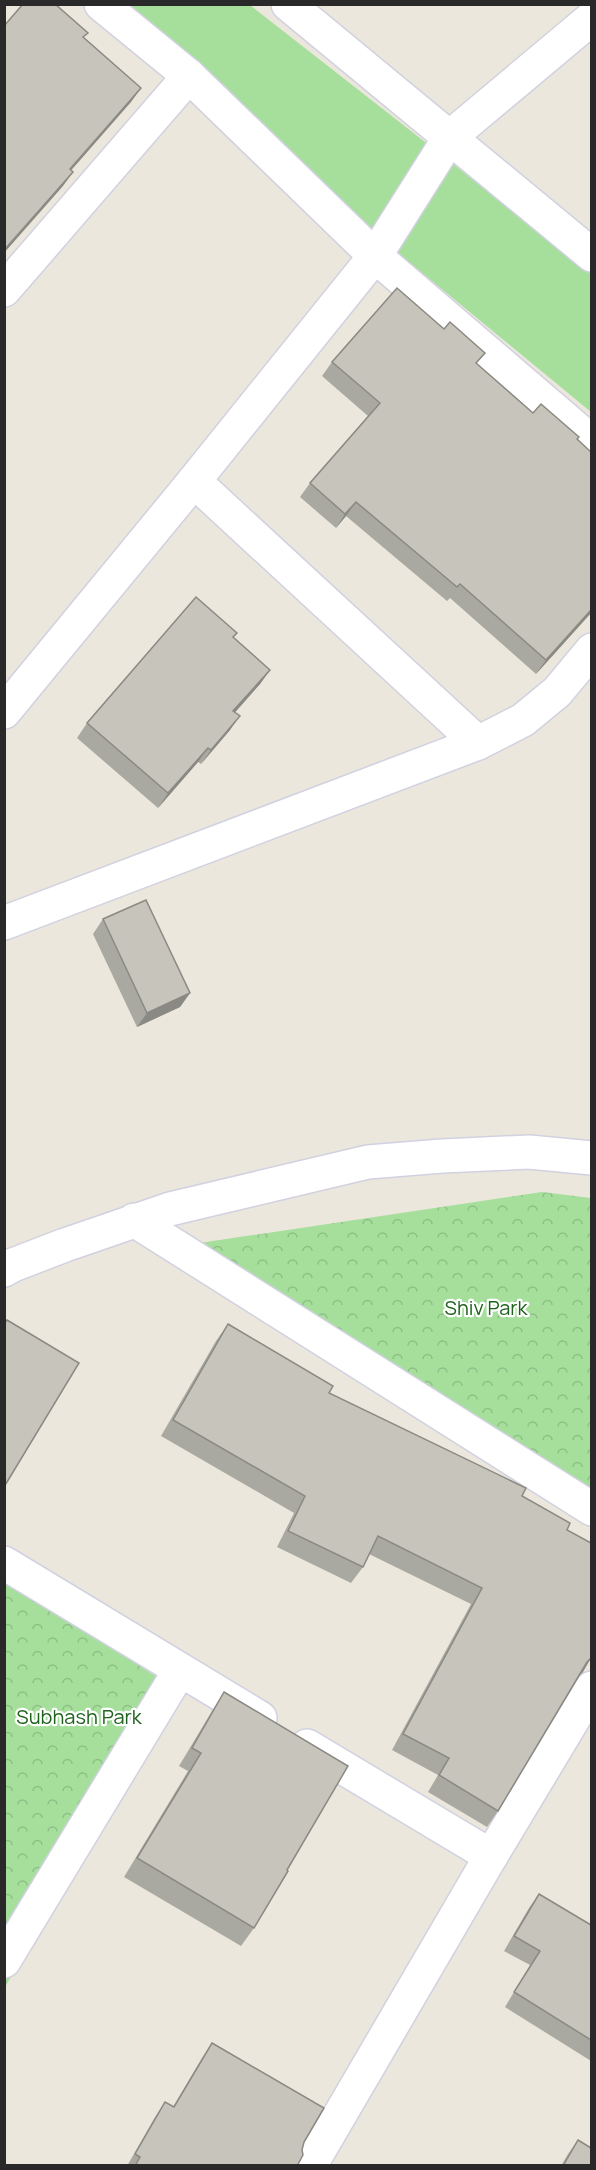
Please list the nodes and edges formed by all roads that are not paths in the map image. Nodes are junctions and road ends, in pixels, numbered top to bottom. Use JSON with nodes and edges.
{"nodes":[{"id":1,"x":101,"y":4,"type":"edge"},
{"id":2,"x":288,"y":4,"type":"edge"},
{"id":3,"x":591,"y":18,"type":"edge"},
{"id":4,"x":189,"y":76,"type":"junction"},
{"id":5,"x":450,"y":138,"type":"junction"},
{"id":6,"x":591,"y":255,"type":"edge"},
{"id":7,"x":375,"y":256,"type":"junction"},
{"id":8,"x":4,"y":290,"type":"edge"},
{"id":9,"x":591,"y":442,"type":"edge"},
{"id":10,"x":194,"y":481,"type":"junction"},
{"id":11,"x":591,"y":650,"type":"edge"},
{"id":12,"x":4,"y":712,"type":"edge"},
{"id":13,"x":478,"y":742,"type":"junction"},
{"id":14,"x":4,"y":923,"type":"edge"},
{"id":15,"x":591,"y":1158,"type":"edge"},
{"id":16,"x":134,"y":1220,"type":"junction"},
{"id":17,"x":4,"y":1270,"type":"edge"},
{"id":18,"x":591,"y":1509,"type":"edge"},
{"id":19,"x":4,"y":1563,"type":"edge"},
{"id":20,"x":180,"y":1670,"type":"junction"},
{"id":21,"x":591,"y":1688,"type":"edge"},
{"id":22,"x":491,"y":1856,"type":"junction"},
{"id":23,"x":4,"y":1961,"type":"edge"},
{"id":24,"x":310,"y":2166,"type":"edge"}],
"edges":[{"from":1,"to":4,"type":"street"},
{"from":2,"to":5,"type":"street"},
{"from":3,"to":5,"type":"street"},
{"from":4,"to":7,"type":"street"},
{"from":4,"to":8,"type":"street"},
{"from":5,"to":6,"type":"street"},
{"from":5,"to":7,"type":"street"},
{"from":7,"to":9,"type":"street"},
{"from":7,"to":10,"type":"street"},
{"from":10,"to":12,"type":"street"},
{"from":10,"to":13,"type":"street"},
{"from":11,"to":13,"type":"street"},
{"from":13,"to":14,"type":"street"},
{"from":15,"to":16,"type":"street"},
{"from":16,"to":17,"type":"street"},
{"from":16,"to":18,"type":"street"},
{"from":19,"to":20,"type":"street"},
{"from":20,"to":22,"type":"street"},
{"from":20,"to":23,"type":"street"},
{"from":21,"to":22,"type":"street"},
{"from":22,"to":24,"type":"street"}]}
